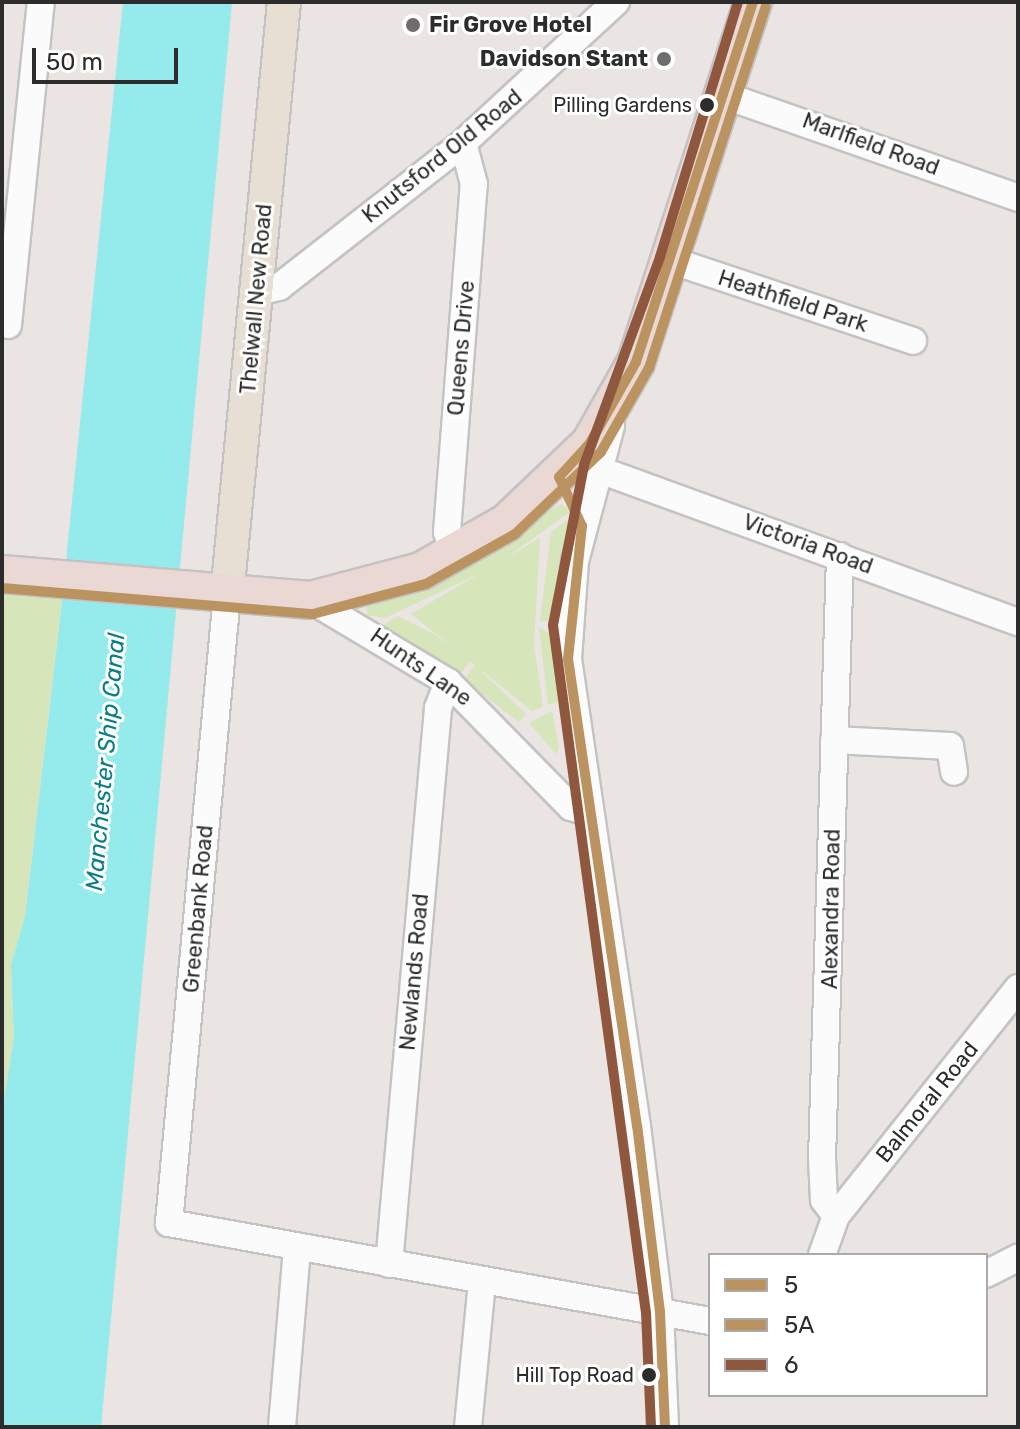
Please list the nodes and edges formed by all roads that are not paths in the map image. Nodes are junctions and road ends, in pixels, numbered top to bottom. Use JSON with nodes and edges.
{"nodes":[{"id":1,"x":41,"y":2,"type":"edge"},
{"id":2,"x":284,"y":2,"type":"edge"},
{"id":3,"x":616,"y":2,"type":"edge"},
{"id":4,"x":753,"y":2,"type":"edge"},
{"id":5,"x":723,"y":95,"type":"junction"},
{"id":6,"x":463,"y":143,"type":"junction"},
{"id":7,"x":1018,"y":198,"type":"edge"},
{"id":8,"x":673,"y":261,"type":"junction"},
{"id":9,"x":257,"y":292,"type":"junction"},
{"id":10,"x":8,"y":325,"type":"dead end"},
{"id":11,"x":917,"y":343,"type":"dead end"},
{"id":12,"x":621,"y":395,"type":"junction"},
{"id":13,"x":597,"y":469,"type":"junction"},
{"id":14,"x":559,"y":477,"type":"junction"},
{"id":15,"x":582,"y":526,"type":"junction"},
{"id":16,"x":454,"y":555,"type":"junction"},
{"id":17,"x":840,"y":556,"type":"junction"},
{"id":18,"x":2,"y":574,"type":"edge"},
{"id":19,"x":227,"y":595,"type":"junction"},
{"id":20,"x":311,"y":600,"type":"junction"},
{"id":21,"x":1018,"y":622,"type":"edge"},
{"id":22,"x":448,"y":682,"type":"junction"},
{"id":23,"x":834,"y":740,"type":"junction"},
{"id":24,"x":954,"y":772,"type":"dead end"},
{"id":25,"x":589,"y":813,"type":"junction"},
{"id":26,"x":1018,"y":988,"type":"edge"},
{"id":27,"x":836,"y":1216,"type":"junction"},
{"id":28,"x":297,"y":1248,"type":"junction"},
{"id":29,"x":823,"y":1253,"type":"edge"},
{"id":30,"x":389,"y":1264,"type":"junction"},
{"id":31,"x":1016,"y":1268,"type":"edge"},
{"id":32,"x":988,"y":1274,"type":"edge"},
{"id":33,"x":482,"y":1281,"type":"junction"},
{"id":34,"x":660,"y":1312,"type":"junction"},
{"id":35,"x":708,"y":1321,"type":"edge"},
{"id":36,"x":282,"y":1427,"type":"edge"},
{"id":37,"x":468,"y":1427,"type":"edge"},
{"id":38,"x":665,"y":1427,"type":"edge"}],
"edges":[{"from":1,"to":10,"type":"street"},
{"from":2,"to":9,"type":"main road","name":"Thelwall New Road"},
{"from":3,"to":6,"type":"street","name":"Knutsford Old Road"},
{"from":4,"to":5,"type":"highway"},
{"from":5,"to":7,"type":"street","name":"Marlfield Road"},
{"from":5,"to":8,"type":"highway"},
{"from":6,"to":9,"type":"street","name":"Knutsford Old Road"},
{"from":6,"to":16,"type":"street","name":"Queens Drive"},
{"from":8,"to":11,"type":"street","name":"Heathfield Park"},
{"from":8,"to":12,"type":"highway"},
{"from":9,"to":19,"type":"main road","name":"Thelwall New Road"},
{"from":12,"to":13,"type":"street"},
{"from":12,"to":14,"type":"highway"},
{"from":13,"to":15,"type":"street"},
{"from":13,"to":17,"type":"street","name":"Victoria Road"},
{"from":14,"to":15,"type":"street"},
{"from":14,"to":16,"type":"highway"},
{"from":15,"to":25,"type":"street"},
{"from":16,"to":20,"type":"highway"},
{"from":17,"to":21,"type":"street","name":"Victoria Road"},
{"from":17,"to":23,"type":"street","name":"Alexandra Road"},
{"from":18,"to":19,"type":"highway"},
{"from":19,"to":20,"type":"highway"},
{"from":19,"to":28,"type":"street","name":"Greenbank Road"},
{"from":20,"to":22,"type":"street","name":"Hunts Lane"},
{"from":22,"to":25,"type":"street","name":"Hunts Lane"},
{"from":22,"to":30,"type":"street","name":"Newlands Road"},
{"from":23,"to":24,"type":"street"},
{"from":23,"to":27,"type":"street","name":"Alexandra Road"},
{"from":25,"to":34,"type":"street"},
{"from":26,"to":27,"type":"street","name":"Balmoral Road"},
{"from":27,"to":29,"type":"street"},
{"from":28,"to":30,"type":"street"},
{"from":28,"to":36,"type":"street"},
{"from":30,"to":33,"type":"street"},
{"from":31,"to":32,"type":"street"},
{"from":33,"to":34,"type":"street"},
{"from":33,"to":37,"type":"street"},
{"from":34,"to":35,"type":"street"},
{"from":34,"to":38,"type":"street"}]}
